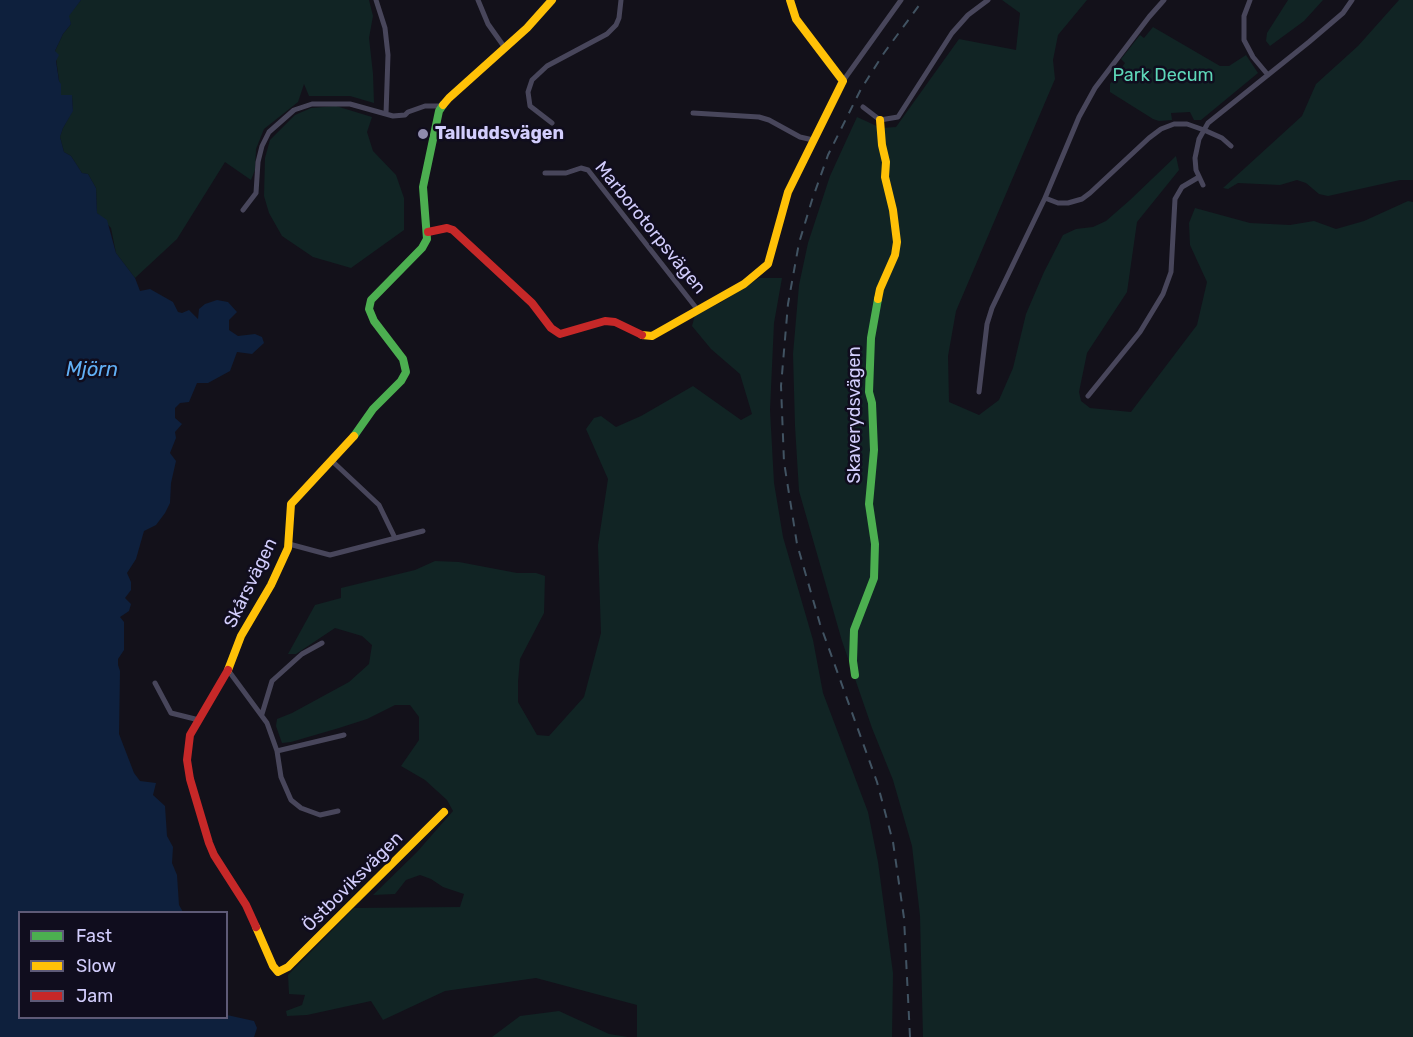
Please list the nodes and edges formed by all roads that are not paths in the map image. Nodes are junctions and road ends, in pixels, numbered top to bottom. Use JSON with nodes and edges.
{"nodes":[{"id":1,"x":376,"y":0,"type":"edge"},
{"id":2,"x":478,"y":0,"type":"edge"},
{"id":3,"x":552,"y":0,"type":"edge"},
{"id":4,"x":621,"y":0,"type":"edge"},
{"id":5,"x":790,"y":0,"type":"edge"},
{"id":6,"x":901,"y":0,"type":"edge"},
{"id":7,"x":988,"y":0,"type":"edge"},
{"id":8,"x":1164,"y":0,"type":"edge"},
{"id":9,"x":1250,"y":0,"type":"edge"},
{"id":10,"x":1352,"y":0,"type":"edge"},
{"id":11,"x":505,"y":48,"type":"junction"},
{"id":12,"x":1268,"y":75,"type":"junction"},
{"id":13,"x":843,"y":81,"type":"junction"},
{"id":14,"x":441,"y":106,"type":"junction"},
{"id":15,"x":864,"y":106,"type":"dead end"},
{"id":16,"x":693,"y":113,"type":"dead end"},
{"id":17,"x":386,"y":114,"type":"junction"},
{"id":18,"x":880,"y":120,"type":"junction"},
{"id":19,"x":552,"y":123,"type":"dead end"},
{"id":20,"x":1204,"y":130,"type":"junction"},
{"id":21,"x":813,"y":140,"type":"junction"},
{"id":22,"x":1231,"y":146,"type":"dead end"},
{"id":23,"x":545,"y":173,"type":"dead end"},
{"id":24,"x":1199,"y":177,"type":"junction"},
{"id":25,"x":1203,"y":185,"type":"dead end"},
{"id":26,"x":1045,"y":198,"type":"junction"},
{"id":27,"x":243,"y":210,"type":"dead end"},
{"id":28,"x":428,"y":232,"type":"junction"},
{"id":29,"x":697,"y":309,"type":"junction"},
{"id":30,"x":979,"y":392,"type":"dead end"},
{"id":31,"x":1088,"y":396,"type":"dead end"},
{"id":32,"x":331,"y":460,"type":"junction"},
{"id":33,"x":423,"y":531,"type":"dead end"},
{"id":34,"x":395,"y":538,"type":"junction"},
{"id":35,"x":289,"y":544,"type":"junction"},
{"id":36,"x":322,"y":643,"type":"dead end"},
{"id":37,"x":228,"y":670,"type":"junction"},
{"id":38,"x":855,"y":675,"type":"dead end"},
{"id":39,"x":155,"y":683,"type":"dead end"},
{"id":40,"x":262,"y":714,"type":"junction"},
{"id":41,"x":199,"y":720,"type":"junction"},
{"id":42,"x":344,"y":735,"type":"dead end"},
{"id":43,"x":277,"y":751,"type":"junction"},
{"id":44,"x":338,"y":811,"type":"dead end"},
{"id":45,"x":444,"y":812,"type":"dead end"},
{"id":46,"x":281,"y":972,"type":"joint"}],
"edges":[{"from":1,"to":17,"type":"street"},
{"from":2,"to":11,"type":"street"},
{"from":3,"to":11,"type":"street"},
{"from":4,"to":19,"type":"street"},
{"from":5,"to":13,"type":"street"},
{"from":6,"to":13,"type":"street"},
{"from":7,"to":18,"type":"street"},
{"from":8,"to":26,"type":"street"},
{"from":9,"to":12,"type":"street"},
{"from":10,"to":12,"type":"street"},
{"from":11,"to":14,"type":"street"},
{"from":12,"to":20,"type":"street"},
{"from":13,"to":21,"type":"street"},
{"from":14,"to":17,"type":"street"},
{"from":14,"to":28,"type":"street"},
{"from":15,"to":18,"type":"street"},
{"from":16,"to":21,"type":"street"},
{"from":17,"to":27,"type":"street"},
{"from":18,"to":38,"type":"street","name":"Skaverydsvägen"},
{"from":20,"to":22,"type":"street"},
{"from":20,"to":24,"type":"street"},
{"from":20,"to":26,"type":"street"},
{"from":21,"to":29,"type":"street"},
{"from":23,"to":29,"type":"street","name":"Marborotorpsvägen"},
{"from":24,"to":25,"type":"street"},
{"from":24,"to":31,"type":"street"},
{"from":26,"to":30,"type":"street"},
{"from":28,"to":29,"type":"street"},
{"from":28,"to":32,"type":"street","name":"Skårsvägen"},
{"from":32,"to":34,"type":"street"},
{"from":32,"to":35,"type":"street","name":"Skårsvägen"},
{"from":33,"to":34,"type":"street"},
{"from":34,"to":35,"type":"street"},
{"from":35,"to":37,"type":"street","name":"Skårsvägen"},
{"from":36,"to":40,"type":"street"},
{"from":37,"to":40,"type":"street"},
{"from":37,"to":41,"type":"street","name":"Skårsvägen"},
{"from":39,"to":41,"type":"street"},
{"from":40,"to":43,"type":"street"},
{"from":41,"to":46,"type":"street","name":"Skårsvägen"},
{"from":42,"to":43,"type":"street"},
{"from":43,"to":44,"type":"street"},
{"from":45,"to":46,"type":"street","name":"Östboviksvägen"}]}
